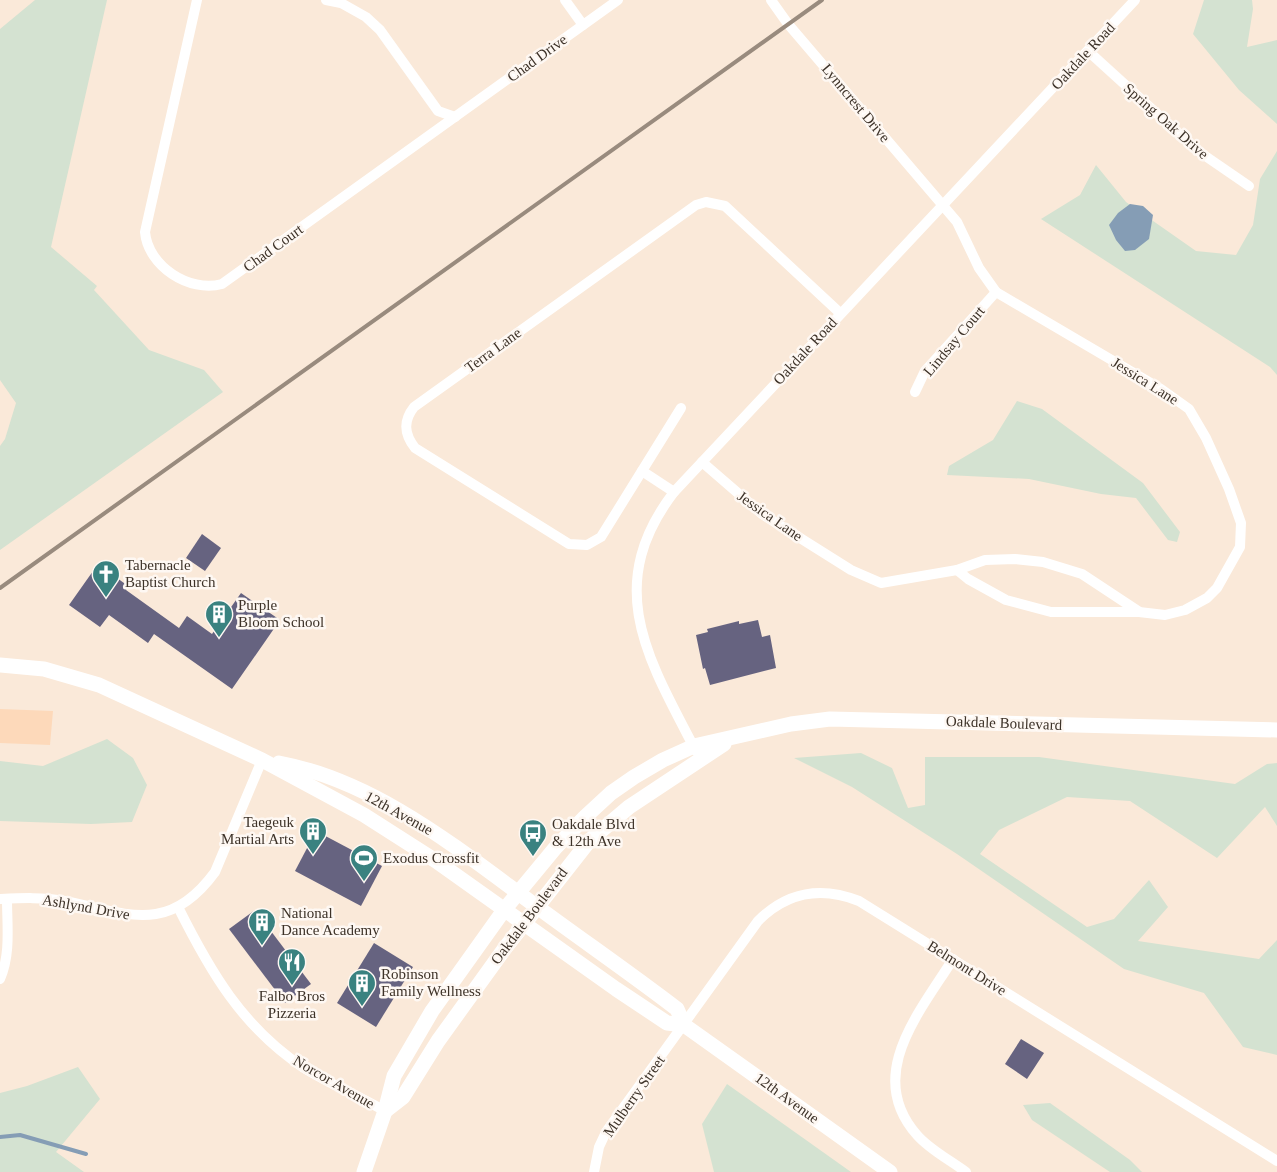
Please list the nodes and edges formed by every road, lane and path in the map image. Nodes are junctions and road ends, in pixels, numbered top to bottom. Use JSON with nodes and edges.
{"nodes":[{"id":1,"x":197,"y":0,"type":"edge"},
{"id":2,"x":326,"y":0,"type":"edge"},
{"id":3,"x":565,"y":0,"type":"edge"},
{"id":4,"x":618,"y":0,"type":"edge"},
{"id":5,"x":771,"y":0,"type":"edge"},
{"id":6,"x":1135,"y":0,"type":"edge"},
{"id":7,"x":583,"y":25,"type":"junction"},
{"id":8,"x":1088,"y":51,"type":"junction"},
{"id":9,"x":455,"y":116,"type":"junction"},
{"id":10,"x":1250,"y":186,"type":"dead end"},
{"id":11,"x":943,"y":205,"type":"junction"},
{"id":12,"x":996,"y":292,"type":"junction"},
{"id":13,"x":840,"y":313,"type":"junction"},
{"id":14,"x":916,"y":392,"type":"dead end"},
{"id":15,"x":682,"y":408,"type":"dead end"},
{"id":16,"x":702,"y":462,"type":"junction"},
{"id":17,"x":642,"y":471,"type":"junction"},
{"id":18,"x":674,"y":492,"type":"junction"},
{"id":19,"x":957,"y":570,"type":"junction"},
{"id":20,"x":1139,"y":612,"type":"junction"},
{"id":21,"x":0,"y":665,"type":"edge"},
{"id":22,"x":1277,"y":730,"type":"edge"},
{"id":23,"x":697,"y":752,"type":"junction"},
{"id":24,"x":262,"y":760,"type":"junction"},
{"id":25,"x":518,"y":893,"type":"junction"},
{"id":26,"x":4,"y":899,"type":"edge"},
{"id":27,"x":537,"y":906,"type":"junction"},
{"id":28,"x":178,"y":907,"type":"junction"},
{"id":29,"x":504,"y":910,"type":"junction"},
{"id":30,"x":524,"y":924,"type":"junction"},
{"id":31,"x":953,"y":959,"type":"junction"},
{"id":32,"x":0,"y":979,"type":"edge"},
{"id":33,"x":684,"y":1024,"type":"junction"},
{"id":34,"x":386,"y":1111,"type":"junction"},
{"id":35,"x":1277,"y":1161,"type":"edge"},
{"id":36,"x":364,"y":1172,"type":"edge"},
{"id":37,"x":594,"y":1172,"type":"edge"},
{"id":38,"x":890,"y":1172,"type":"edge"},
{"id":39,"x":966,"y":1172,"type":"edge"}],
"edges":[{"from":1,"to":9,"type":"street","name":"Chad Court"},
{"from":2,"to":9,"type":"street"},
{"from":3,"to":7,"type":"street"},
{"from":4,"to":7,"type":"street","name":"Chad Drive"},
{"from":5,"to":11,"type":"street","name":"Lynncrest Drive"},
{"from":6,"to":8,"type":"street","name":"Oakdale Road"},
{"from":7,"to":9,"type":"street","name":"Chad Drive"},
{"from":8,"to":10,"type":"street","name":"Spring Oak Drive"},
{"from":8,"to":11,"type":"street","name":"Oakdale Road"},
{"from":11,"to":12,"type":"street","name":"Jessica Lane"},
{"from":11,"to":13,"type":"street","name":"Oakdale Road"},
{"from":12,"to":14,"type":"street","name":"Lindsay Court"},
{"from":12,"to":20,"type":"street","name":"Jessica Lane"},
{"from":13,"to":16,"type":"street","name":"Oakdale Road"},
{"from":13,"to":17,"type":"street","name":"Terra Lane"},
{"from":15,"to":17,"type":"street","name":"Terra Lane"},
{"from":16,"to":18,"type":"street","name":"Oakdale Road"},
{"from":16,"to":19,"type":"street","name":"Jessica Lane"},
{"from":17,"to":18,"type":"street"},
{"from":18,"to":23,"type":"street","name":"Oakdale Road"},
{"from":19,"to":20,"type":"street","name":"Jessica Lane"},
{"from":19,"to":20,"type":"street","name":"Jessica Lane"},
{"from":21,"to":24,"type":"main road","name":"12th Avenue"},
{"from":22,"to":23,"type":"main road","name":"Oakdale Boulevard"},
{"from":23,"to":25,"type":"main road","name":"Oakdale Boulevard"},
{"from":23,"to":27,"type":"main road","name":"Oakdale Boulevard"},
{"from":24,"to":25,"type":"main road","name":"12th Avenue"},
{"from":24,"to":28,"type":"street","name":"Ashlynd Drive"},
{"from":24,"to":29,"type":"main road","name":"12th Avenue"},
{"from":25,"to":27,"type":"main road","name":"12th Avenue"},
{"from":25,"to":29,"type":"main road","name":"Oakdale Boulevard"},
{"from":26,"to":28,"type":"street","name":"Ashlynd Drive"},
{"from":26,"to":32,"type":"street"},
{"from":27,"to":30,"type":"main road","name":"Oakdale Boulevard"},
{"from":27,"to":33,"type":"main road","name":"12th Avenue"},
{"from":28,"to":34,"type":"street","name":"Norcor Avenue"},
{"from":29,"to":30,"type":"main road","name":"12th Avenue"},
{"from":29,"to":34,"type":"main road","name":"Oakdale Boulevard"},
{"from":30,"to":33,"type":"main road","name":"12th Avenue"},
{"from":30,"to":34,"type":"main road","name":"Oakdale Boulevard"},
{"from":31,"to":33,"type":"street","name":"Belmont Drive"},
{"from":31,"to":35,"type":"street","name":"Belmont Drive"},
{"from":31,"to":39,"type":"street"},
{"from":33,"to":37,"type":"street","name":"Mulberry Street"},
{"from":33,"to":38,"type":"main road","name":"12th Avenue"},
{"from":34,"to":36,"type":"main road","name":"Oakdale Boulevard"}]}
